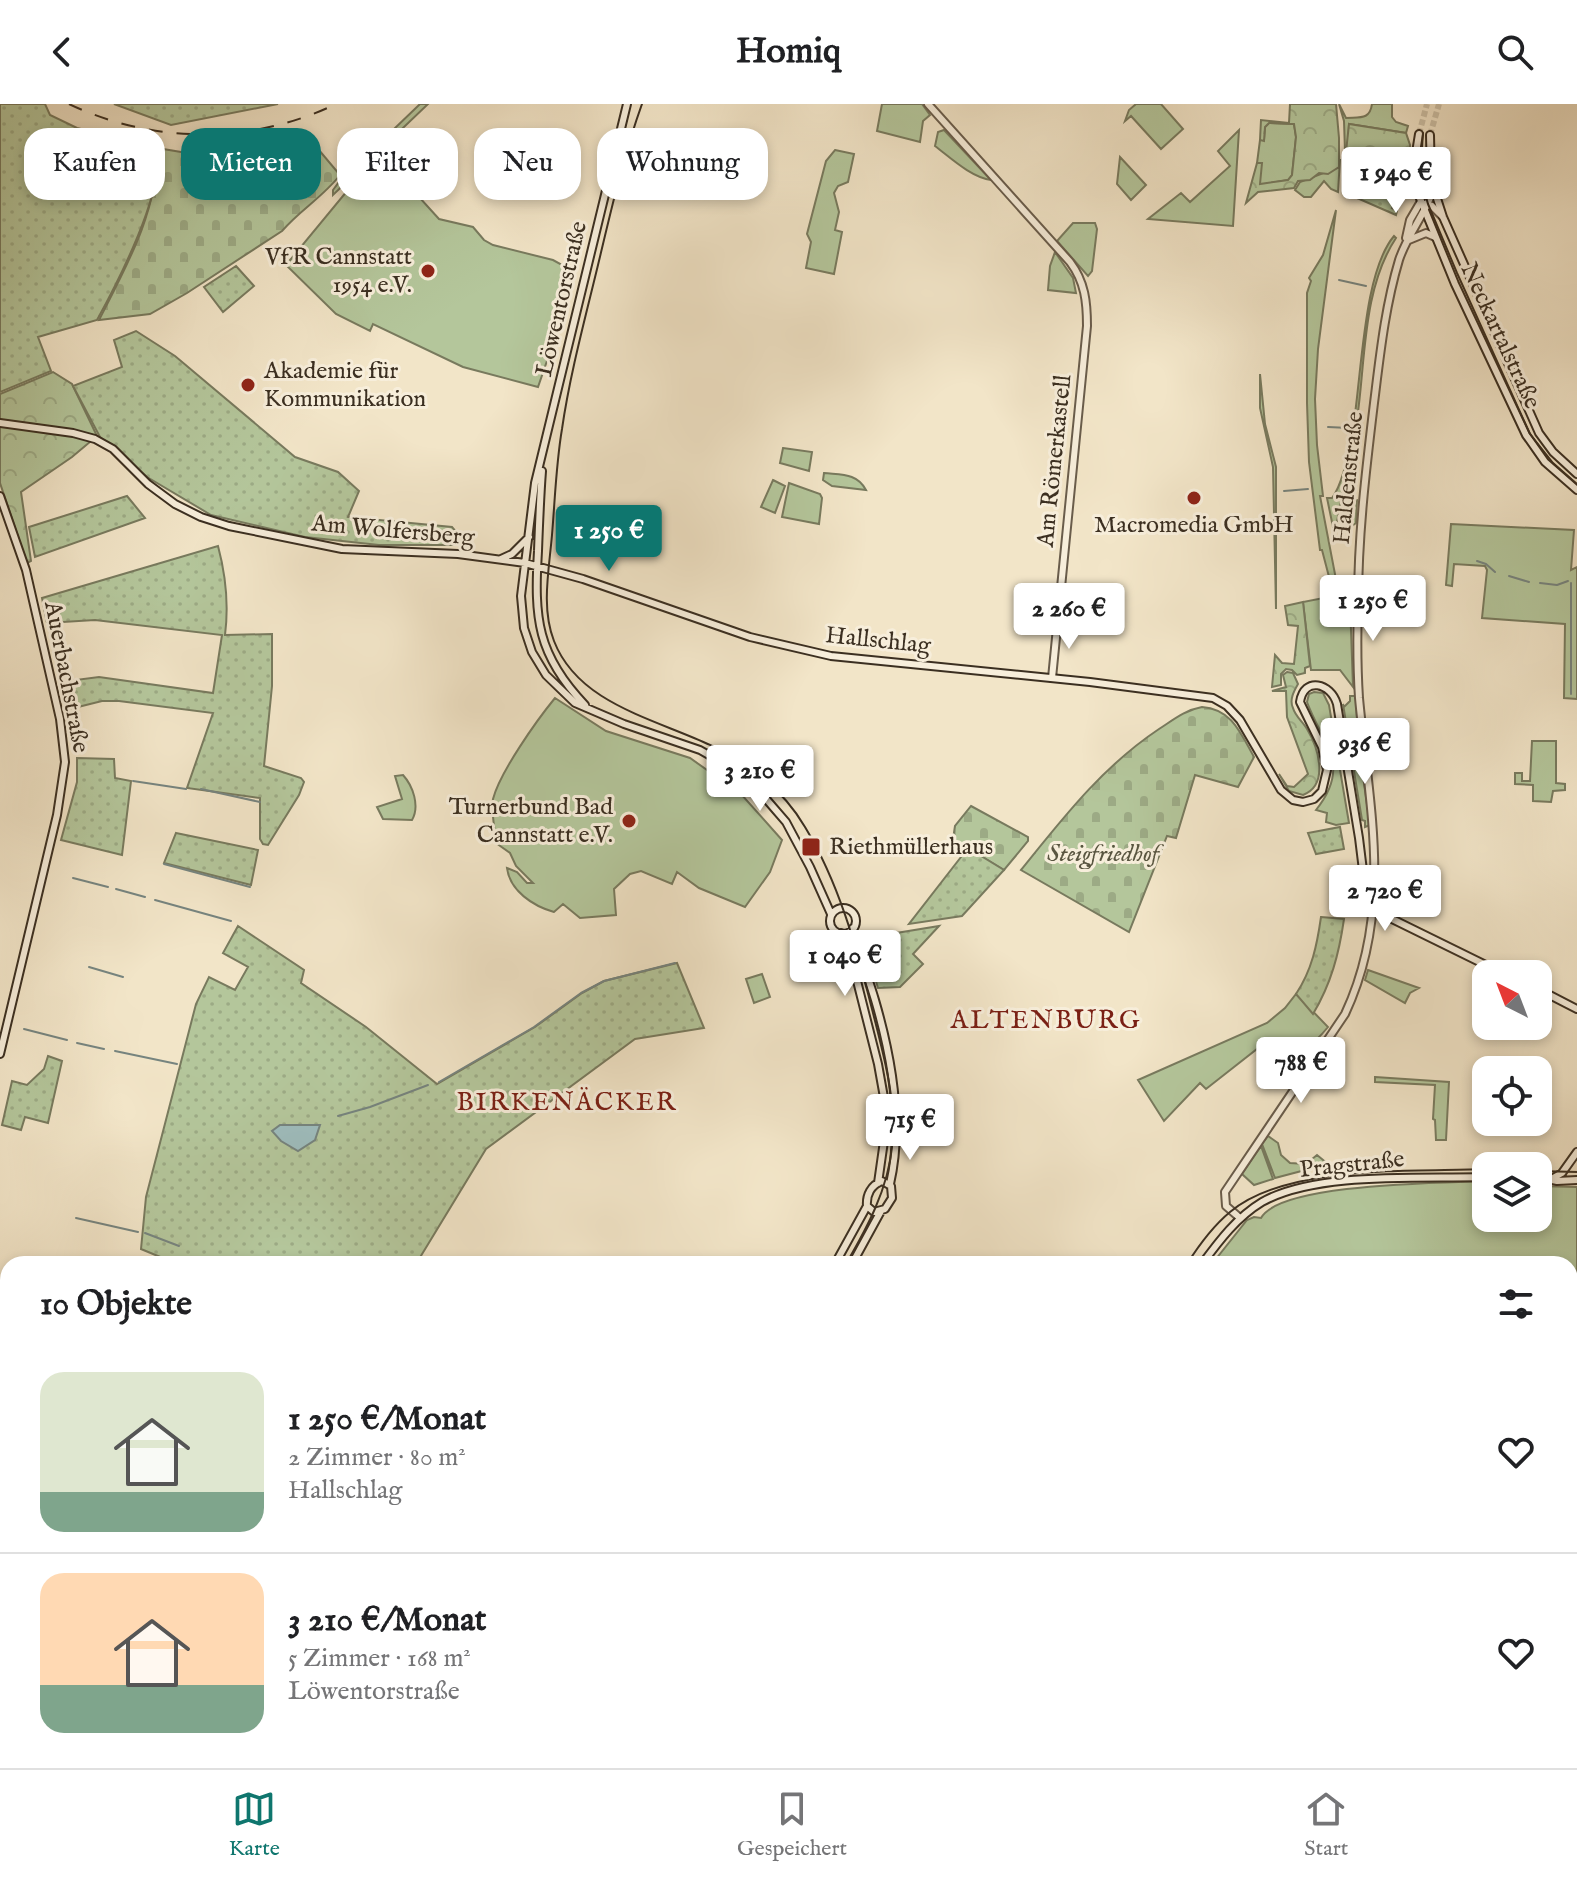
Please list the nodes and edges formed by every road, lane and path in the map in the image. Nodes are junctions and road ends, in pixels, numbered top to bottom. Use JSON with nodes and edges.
{"nodes":[{"id":1,"x":627,"y":104,"type":"edge"},
{"id":2,"x":928,"y":104,"type":"edge"},
{"id":3,"x":1419,"y":134,"type":"tunnel mouth"},
{"id":4,"x":1430,"y":135,"type":"tunnel mouth"},
{"id":5,"x":1415,"y":179,"type":"junction"},
{"id":6,"x":1431,"y":180,"type":"junction"},
{"id":7,"x":1433,"y":190,"type":"junction"},
{"id":8,"x":1424,"y":206,"type":"junction"},
{"id":9,"x":1443,"y":217,"type":"junction"},
{"id":10,"x":1435,"y":237,"type":"junction"},
{"id":11,"x":1406,"y":242,"type":"junction"},
{"id":12,"x":0,"y":423,"type":"edge"},
{"id":13,"x":544,"y":455,"type":"junction"},
{"id":14,"x":1577,"y":474,"type":"edge"},
{"id":15,"x":1577,"y":490,"type":"edge"},
{"id":16,"x":0,"y":496,"type":"edge"},
{"id":17,"x":529,"y":537,"type":"junction"},
{"id":18,"x":501,"y":559,"type":"junction"},
{"id":19,"x":525,"y":563,"type":"junction"},
{"id":20,"x":536,"y":566,"type":"junction"},
{"id":21,"x":1052,"y":678,"type":"junction"},
{"id":22,"x":587,"y":707,"type":"junction"},
{"id":23,"x":821,"y":891,"type":"junction"},
{"id":24,"x":839,"y":908,"type":"junction"},
{"id":25,"x":1374,"y":909,"type":"junction"},
{"id":26,"x":831,"y":914,"type":"junction"},
{"id":27,"x":853,"y":928,"type":"junction"},
{"id":28,"x":841,"y":933,"type":"junction"},
{"id":29,"x":1476,"y":960,"type":"edge"},
{"id":30,"x":1552,"y":996,"type":"edge"},
{"id":31,"x":1577,"y":1009,"type":"edge"},
{"id":32,"x":0,"y":1054,"type":"edge"},
{"id":33,"x":1577,"y":1152,"type":"edge"},
{"id":34,"x":1577,"y":1162,"type":"edge"},
{"id":35,"x":1566,"y":1166,"type":"junction"},
{"id":36,"x":1472,"y":1177,"type":"edge"},
{"id":37,"x":1553,"y":1178,"type":"joint"},
{"id":38,"x":1577,"y":1179,"type":"edge"},
{"id":39,"x":878,"y":1183,"type":"junction"},
{"id":40,"x":890,"y":1184,"type":"junction"},
{"id":41,"x":867,"y":1206,"type":"junction"},
{"id":42,"x":881,"y":1211,"type":"junction"},
{"id":43,"x":1240,"y":1218,"type":"junction"},
{"id":44,"x":839,"y":1256,"type":"edge"},
{"id":45,"x":857,"y":1256,"type":"edge"},
{"id":46,"x":1209,"y":1256,"type":"edge"}],
"edges":[{"from":1,"to":13,"type":"main road","name":"Löwentorstraße"},
{"from":2,"to":21,"type":"main road","name":"Am Römerkastell"},
{"from":3,"to":5,"type":"main road","name":"Neckartalstraße"},
{"from":4,"to":6,"type":"main road","name":"Neckartalstraße"},
{"from":5,"to":6,"type":"main road"},
{"from":5,"to":8,"type":"main road","name":"Neckartalstraße"},
{"from":6,"to":7,"type":"main road","name":"Neckartalstraße"},
{"from":7,"to":8,"type":"main road","name":"Haldenstraße"},
{"from":7,"to":9,"type":"main road","name":"Neckartalstraße"},
{"from":8,"to":9,"type":"main road"},
{"from":8,"to":10,"type":"main road","name":"Neckartalstraße"},
{"from":8,"to":11,"type":"main road","name":"Haldenstraße"},
{"from":9,"to":14,"type":"main road","name":"Neckartalstraße"},
{"from":10,"to":11,"type":"main road"},
{"from":10,"to":15,"type":"main road","name":"Neckartalstraße"},
{"from":11,"to":25,"type":"main road","name":"Haldenstraße"},
{"from":12,"to":18,"type":"main road","name":"Am Wolfersberg"},
{"from":13,"to":17,"type":"main road","name":"Löwentorstraße"},
{"from":13,"to":20,"type":"main road","name":"Löwentorstraße"},
{"from":16,"to":32,"type":"main road","name":"Auerbachstraße"},
{"from":17,"to":18,"type":"main road"},
{"from":17,"to":19,"type":"main road","name":"Löwentorstraße"},
{"from":18,"to":19,"type":"main road","name":"Am Wolfersberg"},
{"from":19,"to":20,"type":"main road","name":"Hallschlag"},
{"from":19,"to":22,"type":"main road","name":"Löwentorstraße"},
{"from":20,"to":21,"type":"main road","name":"Hallschlag"},
{"from":20,"to":22,"type":"main road","name":"Löwentorstraße"},
{"from":21,"to":25,"type":"main road","name":"Hallschlag"},
{"from":22,"to":23,"type":"main road","name":"Löwentorstraße"},
{"from":23,"to":24,"type":"main road","name":"Löwentorstraße"},
{"from":23,"to":26,"type":"main road","name":"Löwentorstraße"},
{"from":24,"to":26,"type":"main road"},
{"from":24,"to":27,"type":"main road","name":"Löwentorstraße"},
{"from":25,"to":29,"type":"main road"},
{"from":25,"to":43,"type":"main road","name":"Haldenstraße"},
{"from":26,"to":28,"type":"main road","name":"Löwentorstraße"},
{"from":27,"to":28,"type":"main road"},
{"from":27,"to":40,"type":"main road","name":"Löwentorstraße"},
{"from":28,"to":39,"type":"main road","name":"Löwentorstraße"},
{"from":30,"to":31,"type":"main road"},
{"from":33,"to":35,"type":"main road"},
{"from":34,"to":35,"type":"main road"},
{"from":35,"to":37,"type":"main road"},
{"from":35,"to":38,"type":"main road"},
{"from":36,"to":43,"type":"main road","name":"Pragstraße"},
{"from":37,"to":38,"type":"main road"},
{"from":39,"to":40,"type":"main road"},
{"from":39,"to":41,"type":"main road","name":"Löwentorstraße"},
{"from":40,"to":42,"type":"main road","name":"Löwentorstraße"},
{"from":41,"to":42,"type":"main road"},
{"from":41,"to":44,"type":"main road","name":"Löwentorstraße"},
{"from":42,"to":45,"type":"main road","name":"Löwentorstraße"},
{"from":43,"to":46,"type":"main road","name":"Pragstraße"}]}
